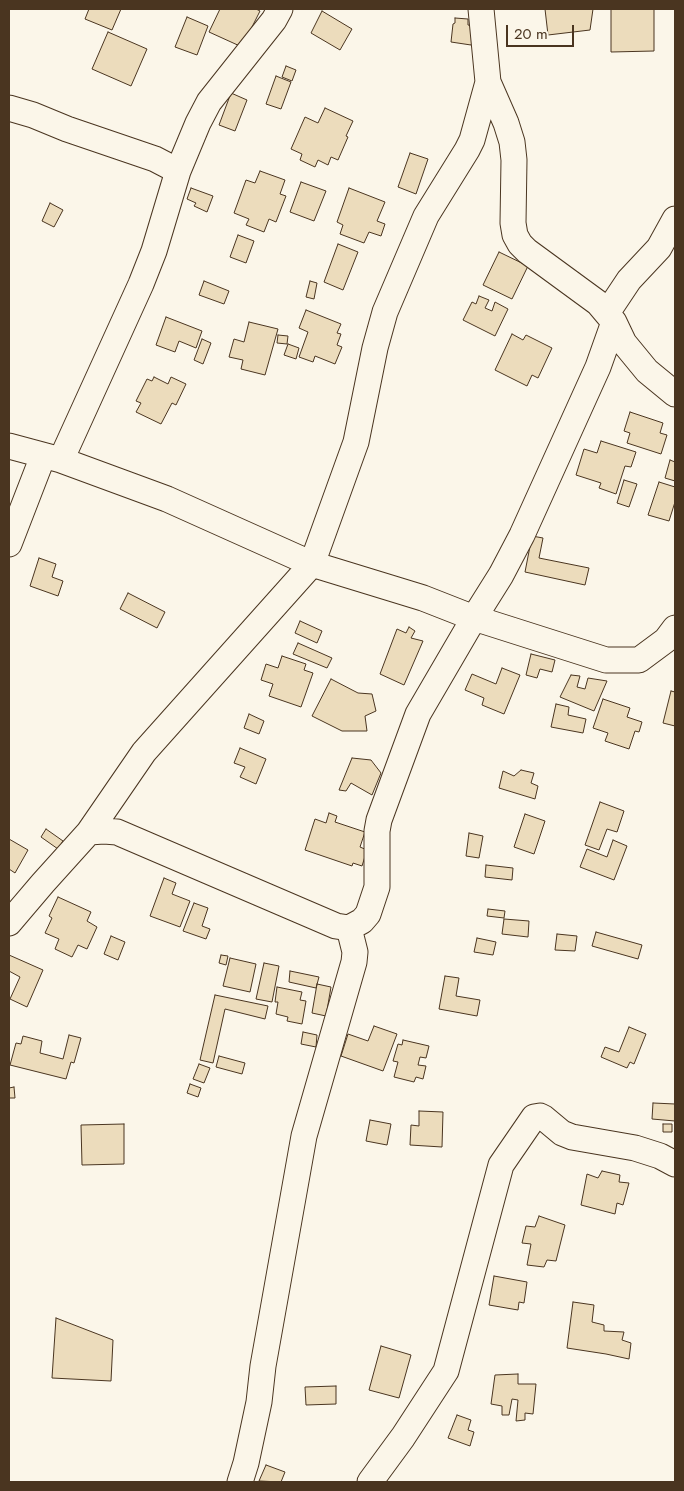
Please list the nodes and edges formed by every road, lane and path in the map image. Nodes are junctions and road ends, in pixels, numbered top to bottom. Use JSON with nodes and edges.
{"nodes":[{"id":1,"x":280,"y":9,"type":"edge"},
{"id":2,"x":481,"y":9,"type":"edge"},
{"id":3,"x":488,"y":82,"type":"junction"},
{"id":4,"x":9,"y":108,"type":"edge"},
{"id":5,"x":178,"y":172,"type":"junction"},
{"id":6,"x":675,"y":219,"type":"edge"},
{"id":7,"x":611,"y":318,"type":"junction"},
{"id":8,"x":675,"y":394,"type":"edge"},
{"id":9,"x":9,"y":446,"type":"edge"},
{"id":10,"x":52,"y":458,"type":"junction"},
{"id":11,"x":9,"y":544,"type":"edge"},
{"id":12,"x":312,"y":564,"type":"junction"},
{"id":13,"x":474,"y":618,"type":"junction"},
{"id":14,"x":675,"y":628,"type":"edge"},
{"id":15,"x":89,"y":832,"type":"junction"},
{"id":16,"x":9,"y":923,"type":"edge"},
{"id":17,"x":349,"y":928,"type":"junction"},
{"id":18,"x":675,"y":1164,"type":"edge"},
{"id":19,"x":240,"y":1482,"type":"edge"},
{"id":20,"x":370,"y":1482,"type":"edge"}],
"edges":[{"from":1,"to":5,"type":"street"},
{"from":2,"to":3,"type":"street"},
{"from":3,"to":7,"type":"street"},
{"from":3,"to":12,"type":"street"},
{"from":4,"to":5,"type":"street"},
{"from":5,"to":10,"type":"street"},
{"from":6,"to":7,"type":"street"},
{"from":7,"to":8,"type":"street"},
{"from":7,"to":13,"type":"street"},
{"from":9,"to":10,"type":"street"},
{"from":10,"to":11,"type":"street"},
{"from":10,"to":12,"type":"street"},
{"from":12,"to":13,"type":"street"},
{"from":12,"to":15,"type":"street"},
{"from":13,"to":14,"type":"street"},
{"from":13,"to":17,"type":"street"},
{"from":15,"to":16,"type":"street"},
{"from":15,"to":17,"type":"street"},
{"from":17,"to":19,"type":"street"},
{"from":18,"to":20,"type":"street"}]}
